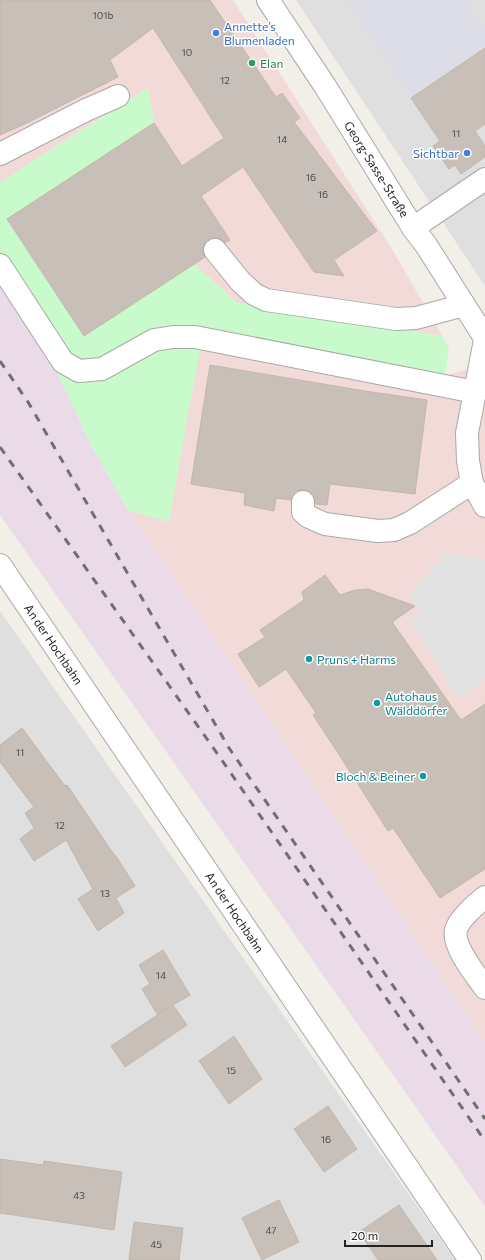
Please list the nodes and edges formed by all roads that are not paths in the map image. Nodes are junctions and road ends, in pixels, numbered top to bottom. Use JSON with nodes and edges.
{"nodes":[{"id":1,"x":268,"y":0,"type":"edge"},
{"id":2,"x":118,"y":96,"type":"dead end"},
{"id":3,"x":0,"y":154,"type":"edge"},
{"id":4,"x":485,"y":179,"type":"edge"},
{"id":5,"x":413,"y":228,"type":"junction"},
{"id":6,"x":216,"y":250,"type":"dead end"},
{"id":7,"x":0,"y":265,"type":"edge"},
{"id":8,"x":464,"y":305,"type":"junction"},
{"id":9,"x":485,"y":339,"type":"edge"},
{"id":10,"x":475,"y":392,"type":"junction"},
{"id":11,"x":472,"y":483,"type":"junction"},
{"id":12,"x":303,"y":502,"type":"dead end"},
{"id":13,"x":485,"y":506,"type":"edge"},
{"id":14,"x":0,"y":565,"type":"edge"},
{"id":15,"x":485,"y":897,"type":"edge"},
{"id":16,"x":485,"y":988,"type":"edge"},
{"id":17,"x":470,"y":1260,"type":"edge"}],
"edges":[{"from":1,"to":5,"type":"street","name":"Georg-Sasse-Straße"},
{"from":2,"to":3,"type":"street"},
{"from":4,"to":5,"type":"street"},
{"from":5,"to":8,"type":"street","name":"Georg-Sasse-Straße"},
{"from":6,"to":8,"type":"street"},
{"from":7,"to":10,"type":"street"},
{"from":8,"to":9,"type":"street","name":"Georg-Sasse-Straße"},
{"from":9,"to":10,"type":"street","name":"Georg-Sasse-Straße"},
{"from":10,"to":11,"type":"street","name":"Georg-Sasse-Straße"},
{"from":11,"to":12,"type":"street"},
{"from":11,"to":13,"type":"street","name":"Georg-Sasse-Straße"},
{"from":14,"to":17,"type":"street","name":"An der Hochbahn"},
{"from":15,"to":16,"type":"street"}]}
